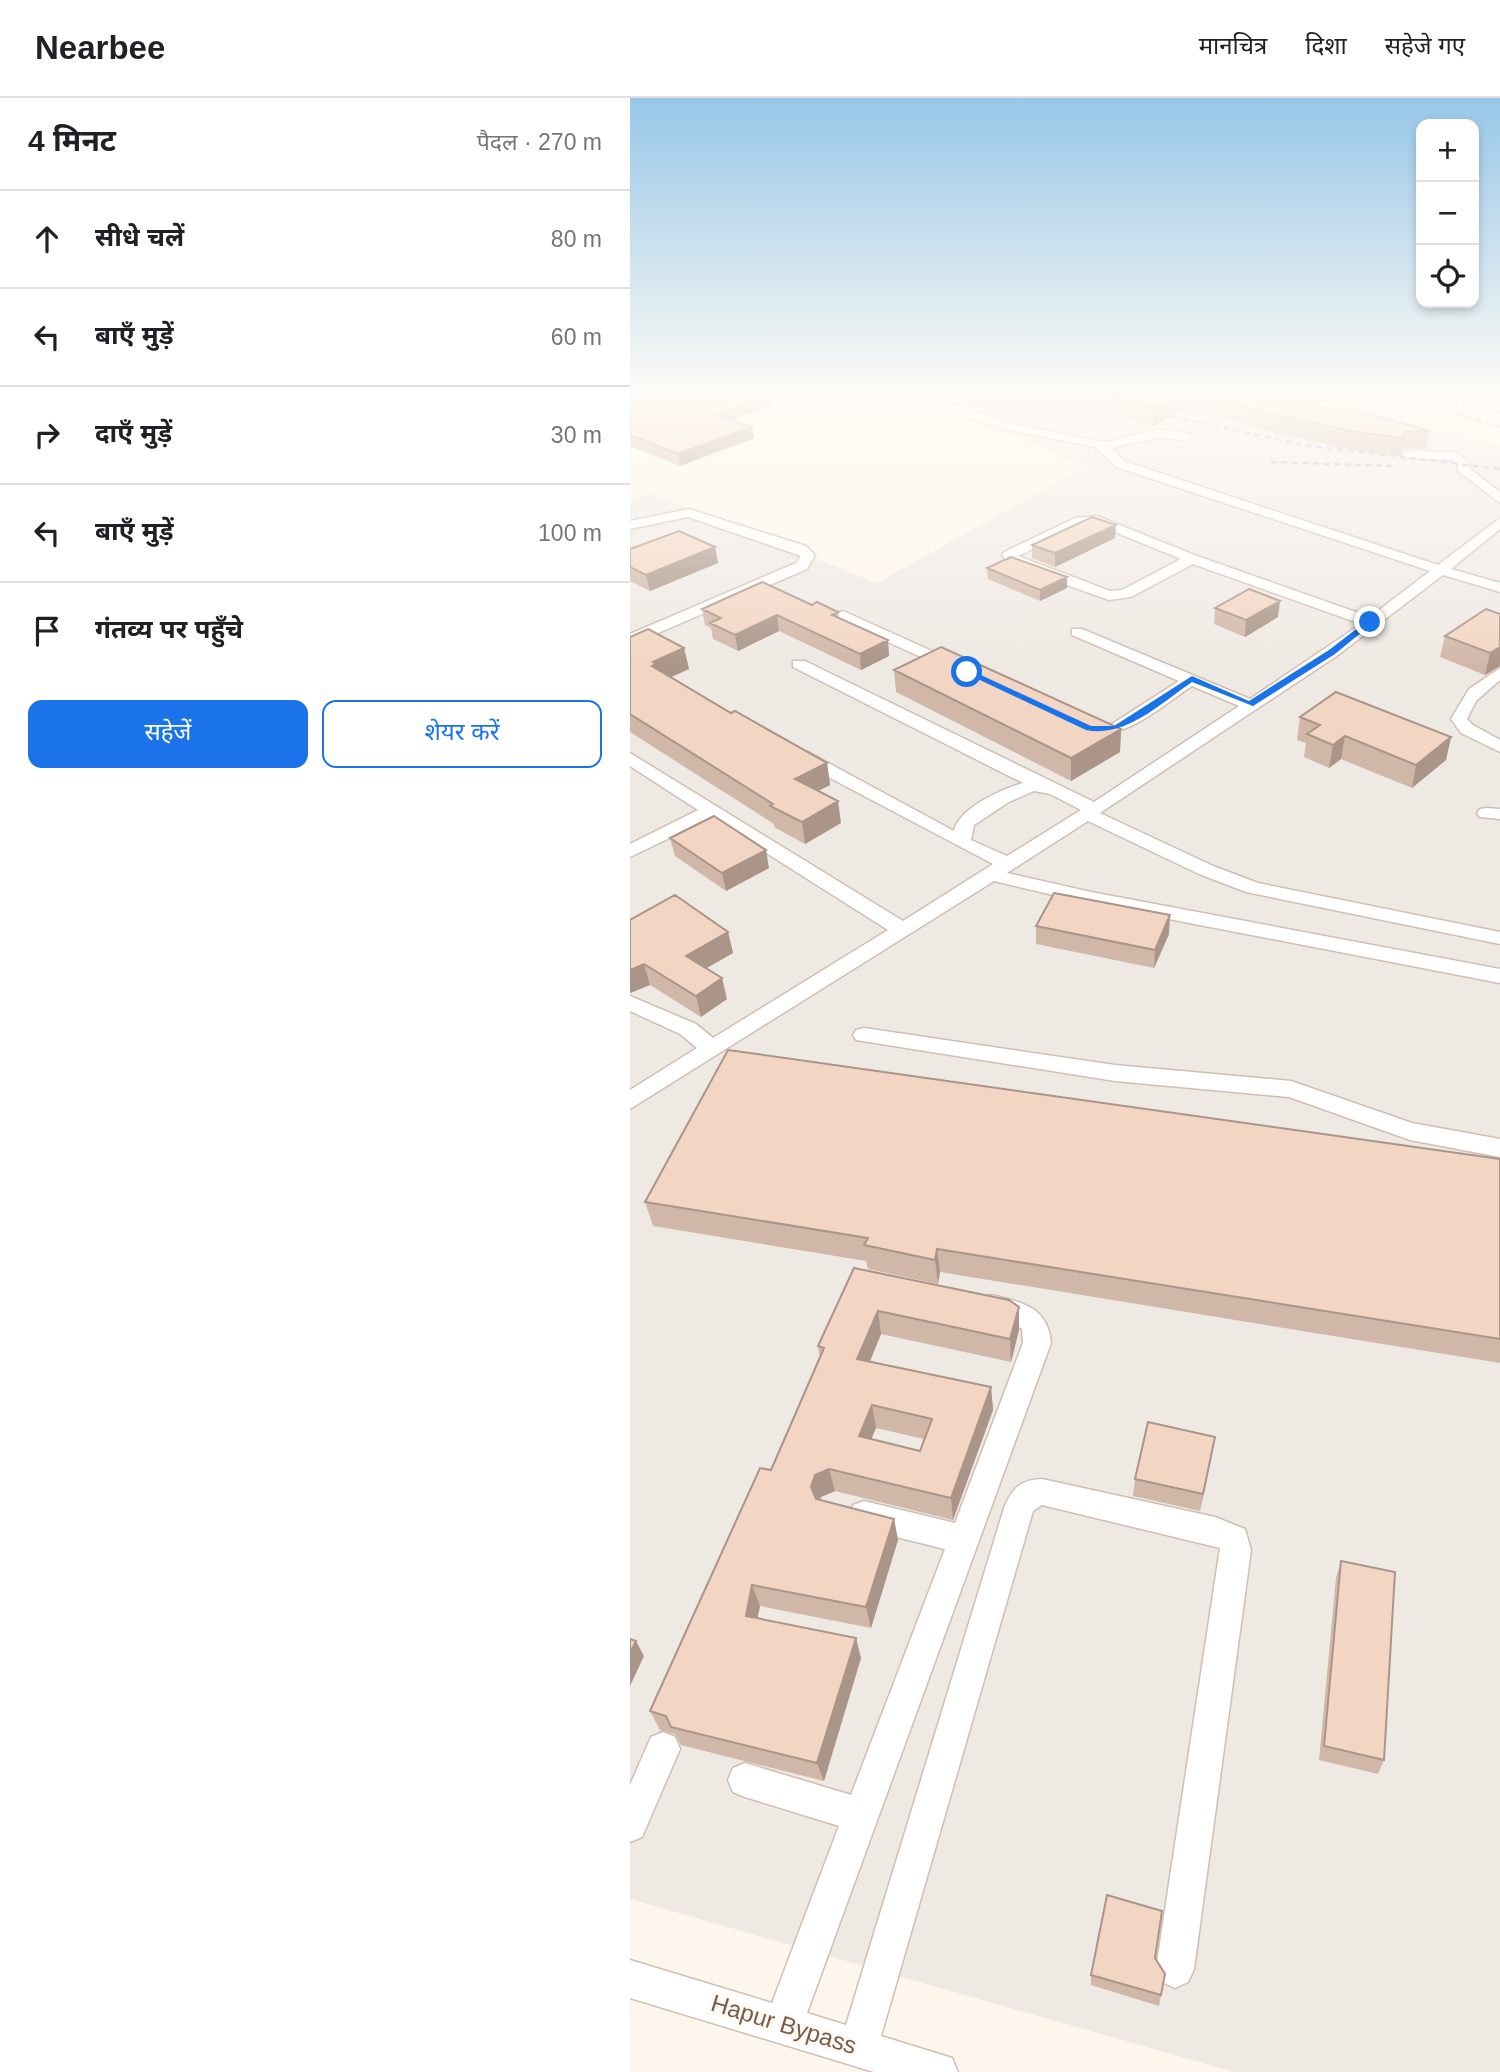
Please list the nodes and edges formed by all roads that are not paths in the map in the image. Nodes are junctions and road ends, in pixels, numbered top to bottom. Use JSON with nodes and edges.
{"nodes":[{"id":1,"x":1181,"y":484,"type":"edge"},
{"id":2,"x":1482,"y":484,"type":"edge"},
{"id":3,"x":1500,"y":499,"type":"edge"},
{"id":4,"x":1500,"y":522,"type":"edge"},
{"id":5,"x":630,"y":525,"type":"edge"},
{"id":6,"x":1192,"y":559,"type":"junction"},
{"id":7,"x":1442,"y":570,"type":"junction"},
{"id":8,"x":1500,"y":588,"type":"edge"},
{"id":9,"x":843,"y":616,"type":"dead end"},
{"id":10,"x":1370,"y":622,"type":"junction"},
{"id":11,"x":1077,"y":632,"type":"dead end"},
{"id":12,"x":630,"y":640,"type":"edge"},
{"id":13,"x":799,"y":663,"type":"dead end"},
{"id":14,"x":967,"y":672,"type":"edge"},
{"id":15,"x":1500,"y":673,"type":"edge"},
{"id":16,"x":1192,"y":679,"type":"junction"},
{"id":17,"x":1250,"y":705,"type":"junction"},
{"id":18,"x":1077,"y":723,"type":"edge"},
{"id":19,"x":1500,"y":747,"type":"edge"},
{"id":20,"x":791,"y":750,"type":"edge"},
{"id":21,"x":630,"y":758,"type":"edge"},
{"id":22,"x":1043,"y":786,"type":"junction"},
{"id":23,"x":711,"y":811,"type":"junction"},
{"id":24,"x":1090,"y":812,"type":"junction"},
{"id":25,"x":961,"y":842,"type":"junction"},
{"id":26,"x":630,"y":851,"type":"edge"},
{"id":27,"x":998,"y":869,"type":"junction"},
{"id":28,"x":902,"y":929,"type":"junction"},
{"id":29,"x":1500,"y":938,"type":"edge"},
{"id":30,"x":1500,"y":976,"type":"edge"},
{"id":31,"x":630,"y":1003,"type":"edge"},
{"id":32,"x":864,"y":1035,"type":"dead end"},
{"id":33,"x":712,"y":1049,"type":"junction"},
{"id":34,"x":630,"y":1101,"type":"edge"},
{"id":35,"x":1500,"y":1148,"type":"edge"},
{"id":36,"x":959,"y":1300,"type":"edge"},
{"id":37,"x":834,"y":1508,"type":"edge"},
{"id":38,"x":964,"y":1538,"type":"junction"},
{"id":39,"x":663,"y":1749,"type":"dead end"},
{"id":40,"x":745,"y":1780,"type":"dead end"},
{"id":41,"x":860,"y":1815,"type":"junction"},
{"id":42,"x":630,"y":1825,"type":"edge"},
{"id":43,"x":1175,"y":1969,"type":"dead end"},
{"id":44,"x":630,"y":1979,"type":"edge"},
{"id":45,"x":785,"y":2024,"type":"junction"},
{"id":46,"x":859,"y":2046,"type":"junction"},
{"id":47,"x":938,"y":2072,"type":"edge"}],
"edges":[{"from":1,"to":7,"type":"street"},
{"from":2,"to":3,"type":"street"},
{"from":4,"to":7,"type":"street"},
{"from":5,"to":12,"type":"street"},
{"from":6,"to":6,"type":"street"},
{"from":6,"to":10,"type":"street"},
{"from":7,"to":8,"type":"street"},
{"from":7,"to":10,"type":"street"},
{"from":9,"to":14,"type":"street"},
{"from":10,"to":17,"type":"street"},
{"from":11,"to":16,"type":"street"},
{"from":13,"to":22,"type":"street"},
{"from":15,"to":19,"type":"street"},
{"from":16,"to":17,"type":"street"},
{"from":16,"to":18,"type":"street"},
{"from":17,"to":24,"type":"street"},
{"from":20,"to":25,"type":"street"},
{"from":21,"to":23,"type":"street"},
{"from":22,"to":24,"type":"street"},
{"from":22,"to":25,"type":"street"},
{"from":23,"to":26,"type":"street"},
{"from":23,"to":28,"type":"street"},
{"from":24,"to":27,"type":"street"},
{"from":24,"to":29,"type":"street"},
{"from":25,"to":27,"type":"street"},
{"from":27,"to":28,"type":"street"},
{"from":27,"to":30,"type":"street"},
{"from":28,"to":33,"type":"street"},
{"from":31,"to":33,"type":"street"},
{"from":32,"to":35,"type":"street"},
{"from":33,"to":34,"type":"street"},
{"from":36,"to":38,"type":"street"},
{"from":37,"to":38,"type":"street"},
{"from":38,"to":41,"type":"street"},
{"from":39,"to":42,"type":"street"},
{"from":40,"to":41,"type":"street"},
{"from":41,"to":45,"type":"street"},
{"from":43,"to":46,"type":"street"},
{"from":44,"to":45,"type":"street","name":"Hapur Bypass"},
{"from":45,"to":46,"type":"street","name":"Hapur Bypass"},
{"from":46,"to":47,"type":"street","name":"Hapur Bypass"}]}
